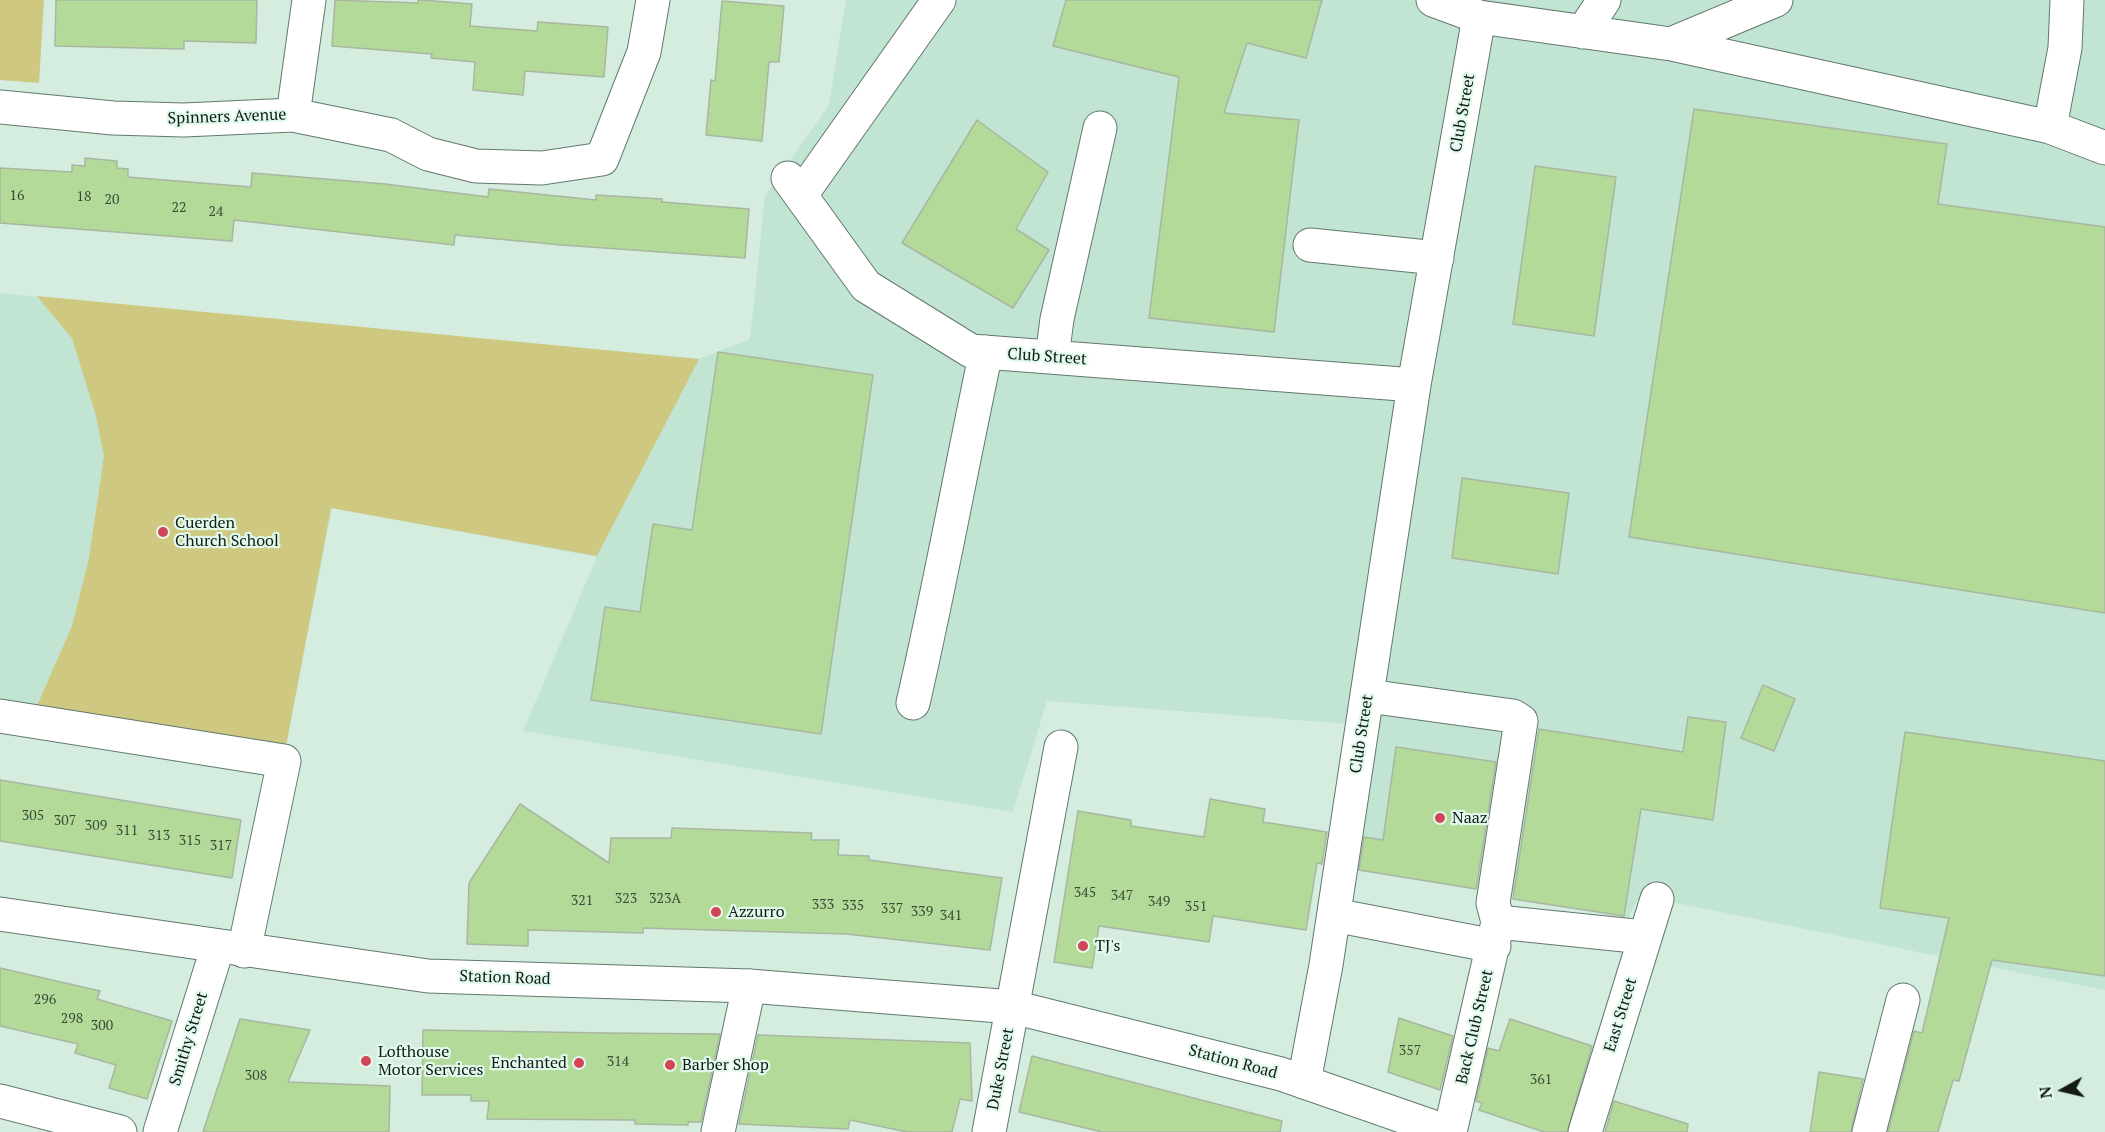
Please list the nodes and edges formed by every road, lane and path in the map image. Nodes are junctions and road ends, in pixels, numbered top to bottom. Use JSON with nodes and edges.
{"nodes":[{"id":1,"x":309,"y":0,"type":"edge"},
{"id":2,"x":653,"y":0,"type":"edge"},
{"id":3,"x":939,"y":0,"type":"edge"},
{"id":4,"x":1433,"y":0,"type":"edge"},
{"id":5,"x":1604,"y":0,"type":"edge"},
{"id":6,"x":1776,"y":0,"type":"edge"},
{"id":7,"x":2067,"y":0,"type":"edge"},
{"id":8,"x":1479,"y":17,"type":"junction"},
{"id":9,"x":1583,"y":32,"type":"junction"},
{"id":10,"x":1671,"y":45,"type":"junction"},
{"id":11,"x":0,"y":107,"type":"edge"},
{"id":12,"x":293,"y":115,"type":"junction"},
{"id":13,"x":2050,"y":127,"type":"junction"},
{"id":14,"x":1100,"y":128,"type":"dead end"},
{"id":15,"x":2105,"y":148,"type":"edge"},
{"id":16,"x":1310,"y":245,"type":"dead end"},
{"id":17,"x":1437,"y":258,"type":"junction"},
{"id":18,"x":986,"y":352,"type":"junction"},
{"id":19,"x":1052,"y":357,"type":"junction"},
{"id":20,"x":1414,"y":386,"type":"junction"},
{"id":21,"x":1368,"y":696,"type":"junction"},
{"id":22,"x":914,"y":703,"type":"dead end"},
{"id":23,"x":0,"y":716,"type":"edge"},
{"id":24,"x":1061,"y":747,"type":"dead end"},
{"id":25,"x":1657,"y":899,"type":"dead end"},
{"id":26,"x":0,"y":914,"type":"edge"},
{"id":27,"x":1334,"y":915,"type":"junction"},
{"id":28,"x":1496,"y":934,"type":"junction"},
{"id":29,"x":1644,"y":937,"type":"junction"},
{"id":30,"x":231,"y":949,"type":"junction"},
{"id":31,"x":749,"y":986,"type":"junction"},
{"id":32,"x":1903,"y":1000,"type":"dead end"},
{"id":33,"x":1013,"y":1007,"type":"junction"},
{"id":34,"x":1304,"y":1082,"type":"junction"},
{"id":35,"x":0,"y":1101,"type":"edge"},
{"id":36,"x":120,"y":1132,"type":"edge"},
{"id":37,"x":160,"y":1132,"type":"edge"},
{"id":38,"x":718,"y":1132,"type":"edge"},
{"id":39,"x":989,"y":1132,"type":"edge"},
{"id":40,"x":1449,"y":1132,"type":"edge"},
{"id":41,"x":1585,"y":1132,"type":"edge"},
{"id":42,"x":1869,"y":1132,"type":"edge"}],
"edges":[{"from":1,"to":12,"type":"street"},
{"from":2,"to":12,"type":"street","name":"Spinners Avenue"},
{"from":3,"to":18,"type":"street","name":"Club Street"},
{"from":4,"to":8,"type":"street"},
{"from":5,"to":9,"type":"street"},
{"from":6,"to":10,"type":"street"},
{"from":7,"to":13,"type":"street"},
{"from":8,"to":9,"type":"street"},
{"from":8,"to":17,"type":"street","name":"Club Street"},
{"from":9,"to":10,"type":"street"},
{"from":10,"to":13,"type":"street"},
{"from":11,"to":12,"type":"street","name":"Spinners Avenue"},
{"from":13,"to":15,"type":"street"},
{"from":14,"to":19,"type":"street"},
{"from":16,"to":17,"type":"street"},
{"from":17,"to":20,"type":"street","name":"Club Street"},
{"from":18,"to":19,"type":"street","name":"Club Street"},
{"from":18,"to":22,"type":"street"},
{"from":19,"to":20,"type":"street","name":"Club Street"},
{"from":20,"to":21,"type":"street","name":"Club Street"},
{"from":21,"to":27,"type":"street","name":"Club Street"},
{"from":21,"to":28,"type":"street","name":"Back Club Street"},
{"from":23,"to":30,"type":"street","name":"Smithy Street"},
{"from":24,"to":33,"type":"street"},
{"from":25,"to":29,"type":"street","name":"East Street"},
{"from":26,"to":30,"type":"street","name":"Station Road"},
{"from":27,"to":28,"type":"street"},
{"from":27,"to":34,"type":"street","name":"Club Street"},
{"from":28,"to":29,"type":"street"},
{"from":28,"to":40,"type":"street","name":"Back Club Street"},
{"from":29,"to":41,"type":"street","name":"East Street"},
{"from":30,"to":31,"type":"street","name":"Station Road"},
{"from":30,"to":37,"type":"street","name":"Smithy Street"},
{"from":31,"to":33,"type":"street","name":"Station Road"},
{"from":31,"to":38,"type":"street"},
{"from":32,"to":42,"type":"street"},
{"from":33,"to":34,"type":"street","name":"Station Road"},
{"from":33,"to":39,"type":"street","name":"Duke Street"},
{"from":34,"to":40,"type":"street","name":"Station Road"},
{"from":35,"to":36,"type":"street"}]}
